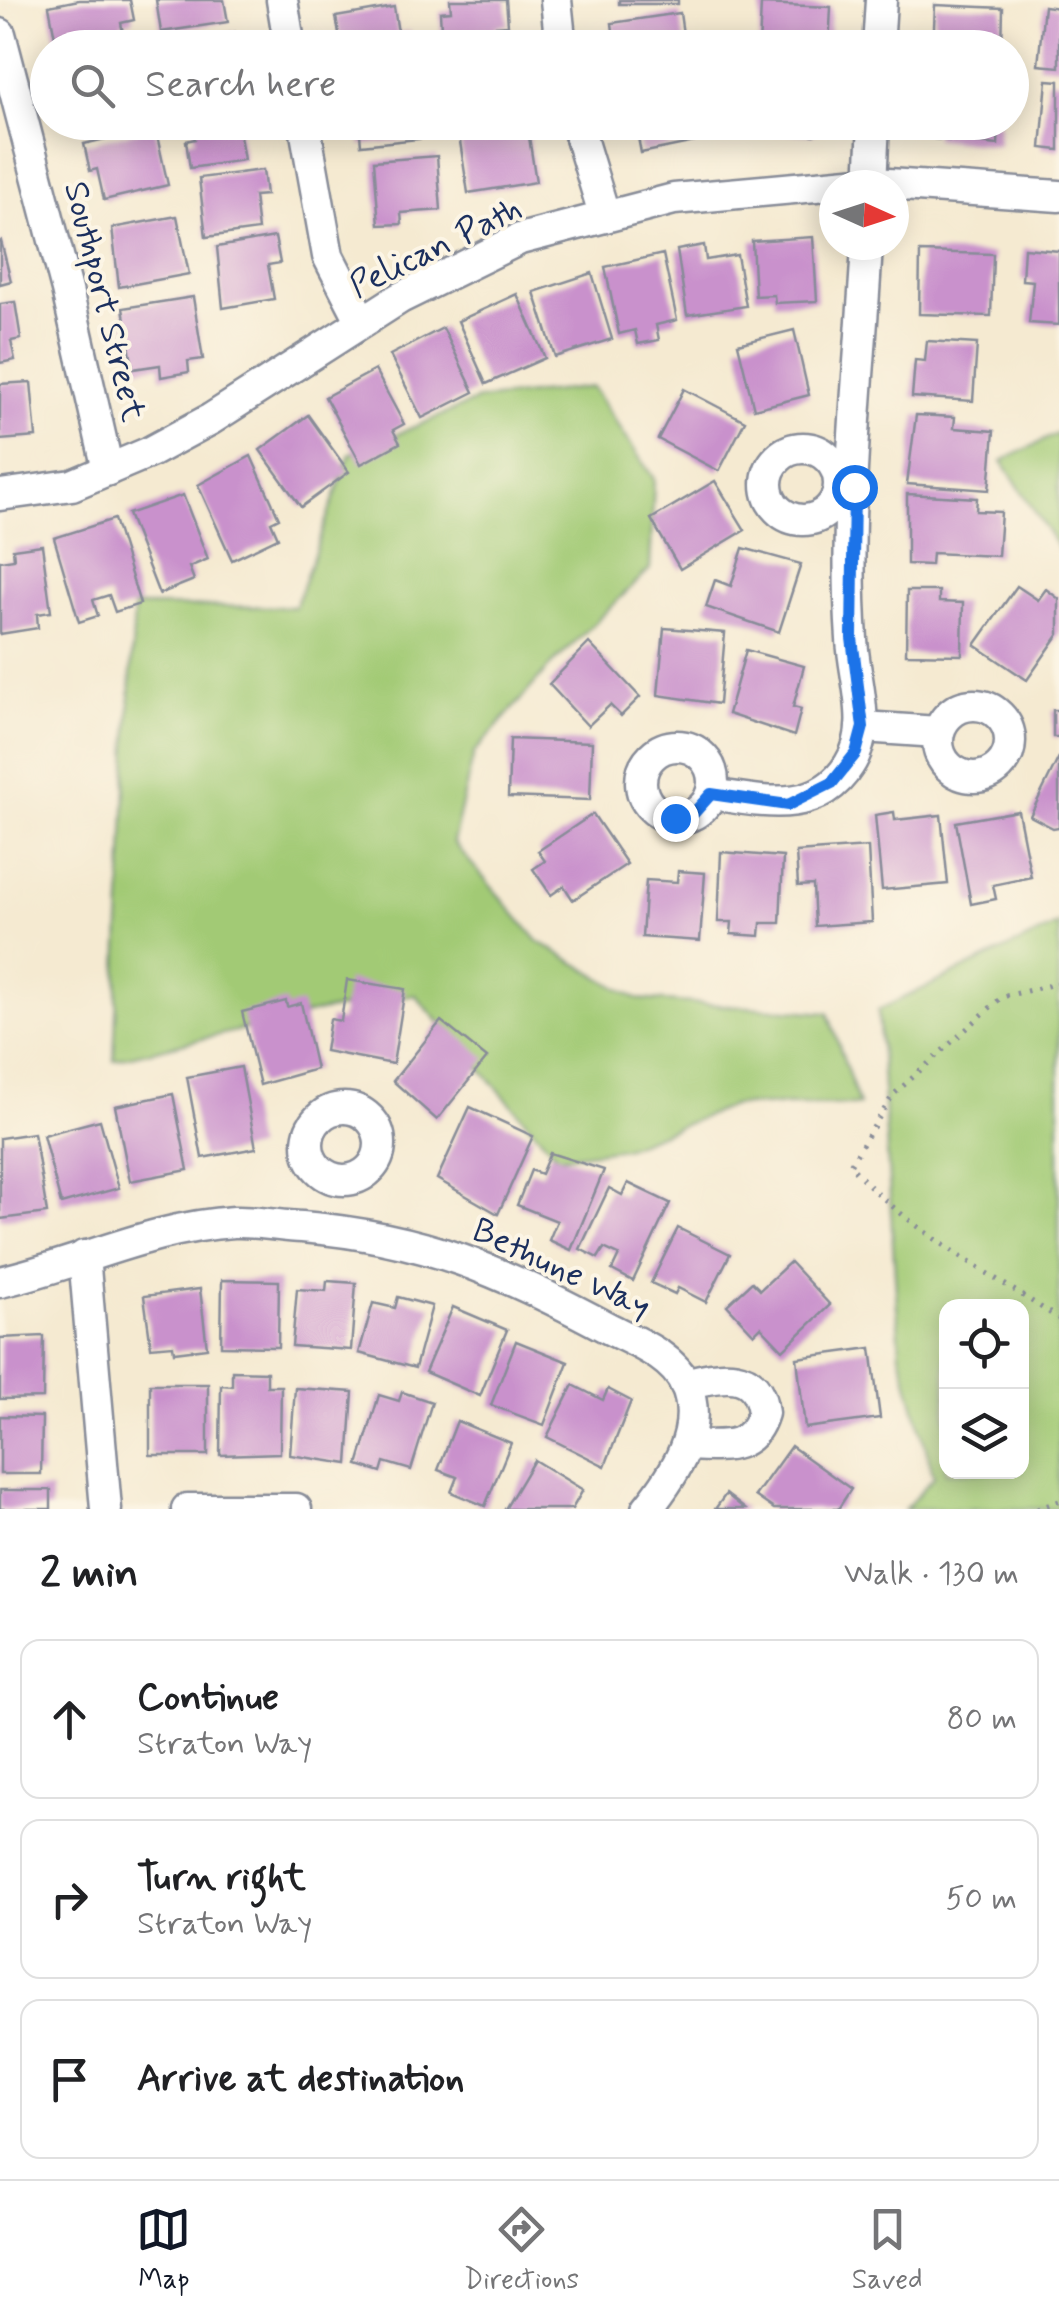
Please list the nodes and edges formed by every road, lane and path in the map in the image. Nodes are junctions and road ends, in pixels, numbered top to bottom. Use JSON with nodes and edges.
{"nodes":[{"id":1,"x":282,"y":0,"type":"edge"},
{"id":2,"x":556,"y":0,"type":"edge"},
{"id":3,"x":881,"y":0,"type":"edge"},
{"id":4,"x":287,"y":30,"type":"edge"},
{"id":5,"x":560,"y":30,"type":"edge"},
{"id":6,"x":879,"y":30,"type":"edge"},
{"id":7,"x":0,"y":34,"type":"edge"},
{"id":8,"x":307,"y":140,"type":"edge"},
{"id":9,"x":581,"y":140,"type":"edge"},
{"id":10,"x":873,"y":140,"type":"edge"},
{"id":11,"x":872,"y":170,"type":"edge"},
{"id":12,"x":909,"y":186,"type":"edge"},
{"id":13,"x":819,"y":188,"type":"edge"},
{"id":14,"x":1059,"y":196,"type":"edge"},
{"id":15,"x":605,"y":217,"type":"junction"},
{"id":16,"x":866,"y":260,"type":"edge"},
{"id":17,"x":362,"y":322,"type":"junction"},
{"id":18,"x":108,"y":470,"type":"junction"},
{"id":19,"x":0,"y":494,"type":"edge"},
{"id":20,"x":863,"y":727,"type":"junction"},
{"id":21,"x":938,"y":732,"type":"dead end"},
{"id":22,"x":711,"y":794,"type":"dead end"},
{"id":23,"x":1059,"y":983,"type":"edge"},
{"id":24,"x":337,"y":1180,"type":"dead end"},
{"id":25,"x":335,"y":1230,"type":"junction"},
{"id":26,"x":84,"y":1256,"type":"junction"},
{"id":27,"x":0,"y":1282,"type":"edge"},
{"id":28,"x":1059,"y":1319,"type":"edge"},
{"id":29,"x":685,"y":1384,"type":"junction"},
{"id":30,"x":688,"y":1445,"type":"junction"},
{"id":31,"x":1059,"y":1501,"type":"edge"},
{"id":32,"x":106,"y":1509,"type":"edge"},
{"id":33,"x":188,"y":1509,"type":"edge"},
{"id":34,"x":296,"y":1509,"type":"edge"},
{"id":35,"x":648,"y":1509,"type":"edge"},
{"id":36,"x":1037,"y":1509,"type":"edge"}],
"edges":[{"from":1,"to":4,"type":"street"},
{"from":2,"to":5,"type":"street"},
{"from":3,"to":6,"type":"street"},
{"from":7,"to":18,"type":"street","name":"Southport Street"},
{"from":8,"to":17,"type":"street"},
{"from":9,"to":15,"type":"street"},
{"from":10,"to":11,"type":"street"},
{"from":12,"to":14,"type":"street","name":"Pelican Path"},
{"from":13,"to":15,"type":"street","name":"Pelican Path"},
{"from":15,"to":17,"type":"street","name":"Pelican Path"},
{"from":16,"to":20,"type":"street"},
{"from":17,"to":18,"type":"street","name":"Pelican Path"},
{"from":18,"to":19,"type":"street","name":"Pelican Path"},
{"from":20,"to":21,"type":"street"},
{"from":20,"to":22,"type":"street"},
{"from":23,"to":28,"type":"path"},
{"from":24,"to":25,"type":"street"},
{"from":25,"to":26,"type":"street","name":"Bethune Way"},
{"from":25,"to":29,"type":"street","name":"Bethune Way"},
{"from":26,"to":27,"type":"street","name":"Bethune Way"},
{"from":26,"to":32,"type":"street"},
{"from":29,"to":30,"type":"street"},
{"from":29,"to":30,"type":"street"},
{"from":30,"to":35,"type":"street"},
{"from":31,"to":36,"type":"path"},
{"from":33,"to":34,"type":"street"}]}
